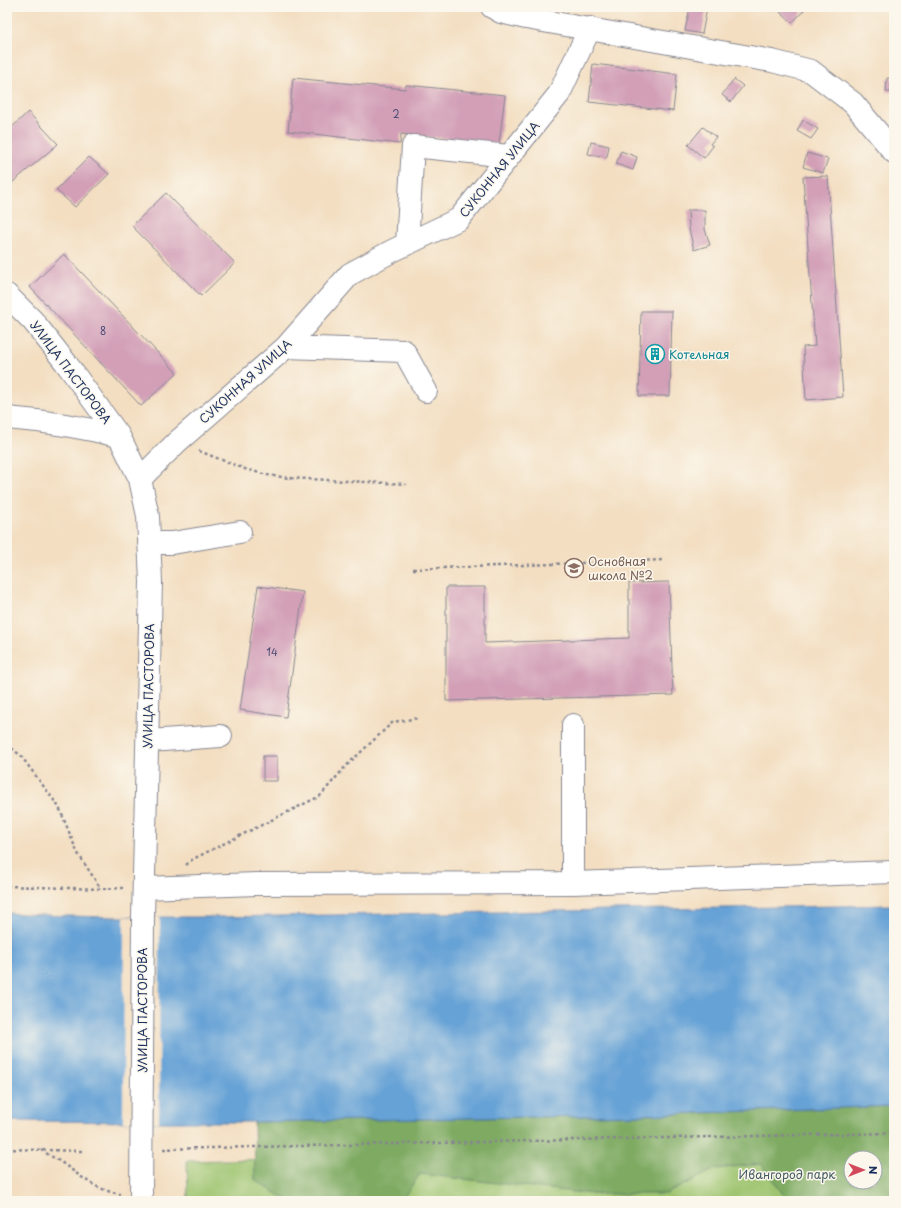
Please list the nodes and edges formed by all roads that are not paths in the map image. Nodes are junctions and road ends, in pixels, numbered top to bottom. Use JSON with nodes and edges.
{"nodes":[{"id":1,"x":492,"y":7,"type":"edge"},
{"id":2,"x":590,"y":28,"type":"junction"},
{"id":3,"x":894,"y":152,"type":"edge"},
{"id":4,"x":509,"y":156,"type":"junction"},
{"id":5,"x":406,"y":244,"type":"junction"},
{"id":6,"x":7,"y":295,"type":"edge"},
{"id":7,"x":286,"y":347,"type":"junction"},
{"id":8,"x":426,"y":391,"type":"dead end"},
{"id":9,"x":7,"y":418,"type":"edge"},
{"id":10,"x":119,"y":436,"type":"junction"},
{"id":11,"x":140,"y":479,"type":"junction"},
{"id":12,"x":240,"y":532,"type":"dead end"},
{"id":13,"x":149,"y":543,"type":"junction"},
{"id":14,"x":573,"y":725,"type":"dead end"},
{"id":15,"x":221,"y":736,"type":"dead end"},
{"id":16,"x":150,"y":741,"type":"dead end"},
{"id":17,"x":894,"y":872,"type":"edge"},
{"id":18,"x":573,"y":883,"type":"junction"},
{"id":19,"x":153,"y":887,"type":"junction"},
{"id":20,"x":141,"y":1199,"type":"edge"}],
"edges":[{"from":1,"to":2,"type":"street"},
{"from":2,"to":3,"type":"street"},
{"from":2,"to":4,"type":"street","name":"СУКОННАЯ УЛИЦА"},
{"from":4,"to":5,"type":"street","name":"СУКОННАЯ УЛИЦА"},
{"from":4,"to":5,"type":"street"},
{"from":5,"to":7,"type":"street","name":"СУКОННАЯ УЛИЦА"},
{"from":6,"to":10,"type":"street","name":"УЛИЦА ПАСТОРОВА"},
{"from":7,"to":8,"type":"street"},
{"from":7,"to":11,"type":"street","name":"СУКОННАЯ УЛИЦА"},
{"from":9,"to":10,"type":"street"},
{"from":10,"to":11,"type":"street","name":"УЛИЦА ПАСТОРОВА"},
{"from":11,"to":13,"type":"street","name":"УЛИЦА ПАСТОРОВА"},
{"from":12,"to":13,"type":"street"},
{"from":13,"to":19,"type":"street","name":"УЛИЦА ПАСТОРОВА"},
{"from":14,"to":18,"type":"street"},
{"from":15,"to":16,"type":"street"},
{"from":17,"to":18,"type":"street"},
{"from":18,"to":19,"type":"street"},
{"from":19,"to":20,"type":"street","name":"УЛИЦА ПАСТОРОВА"}]}
